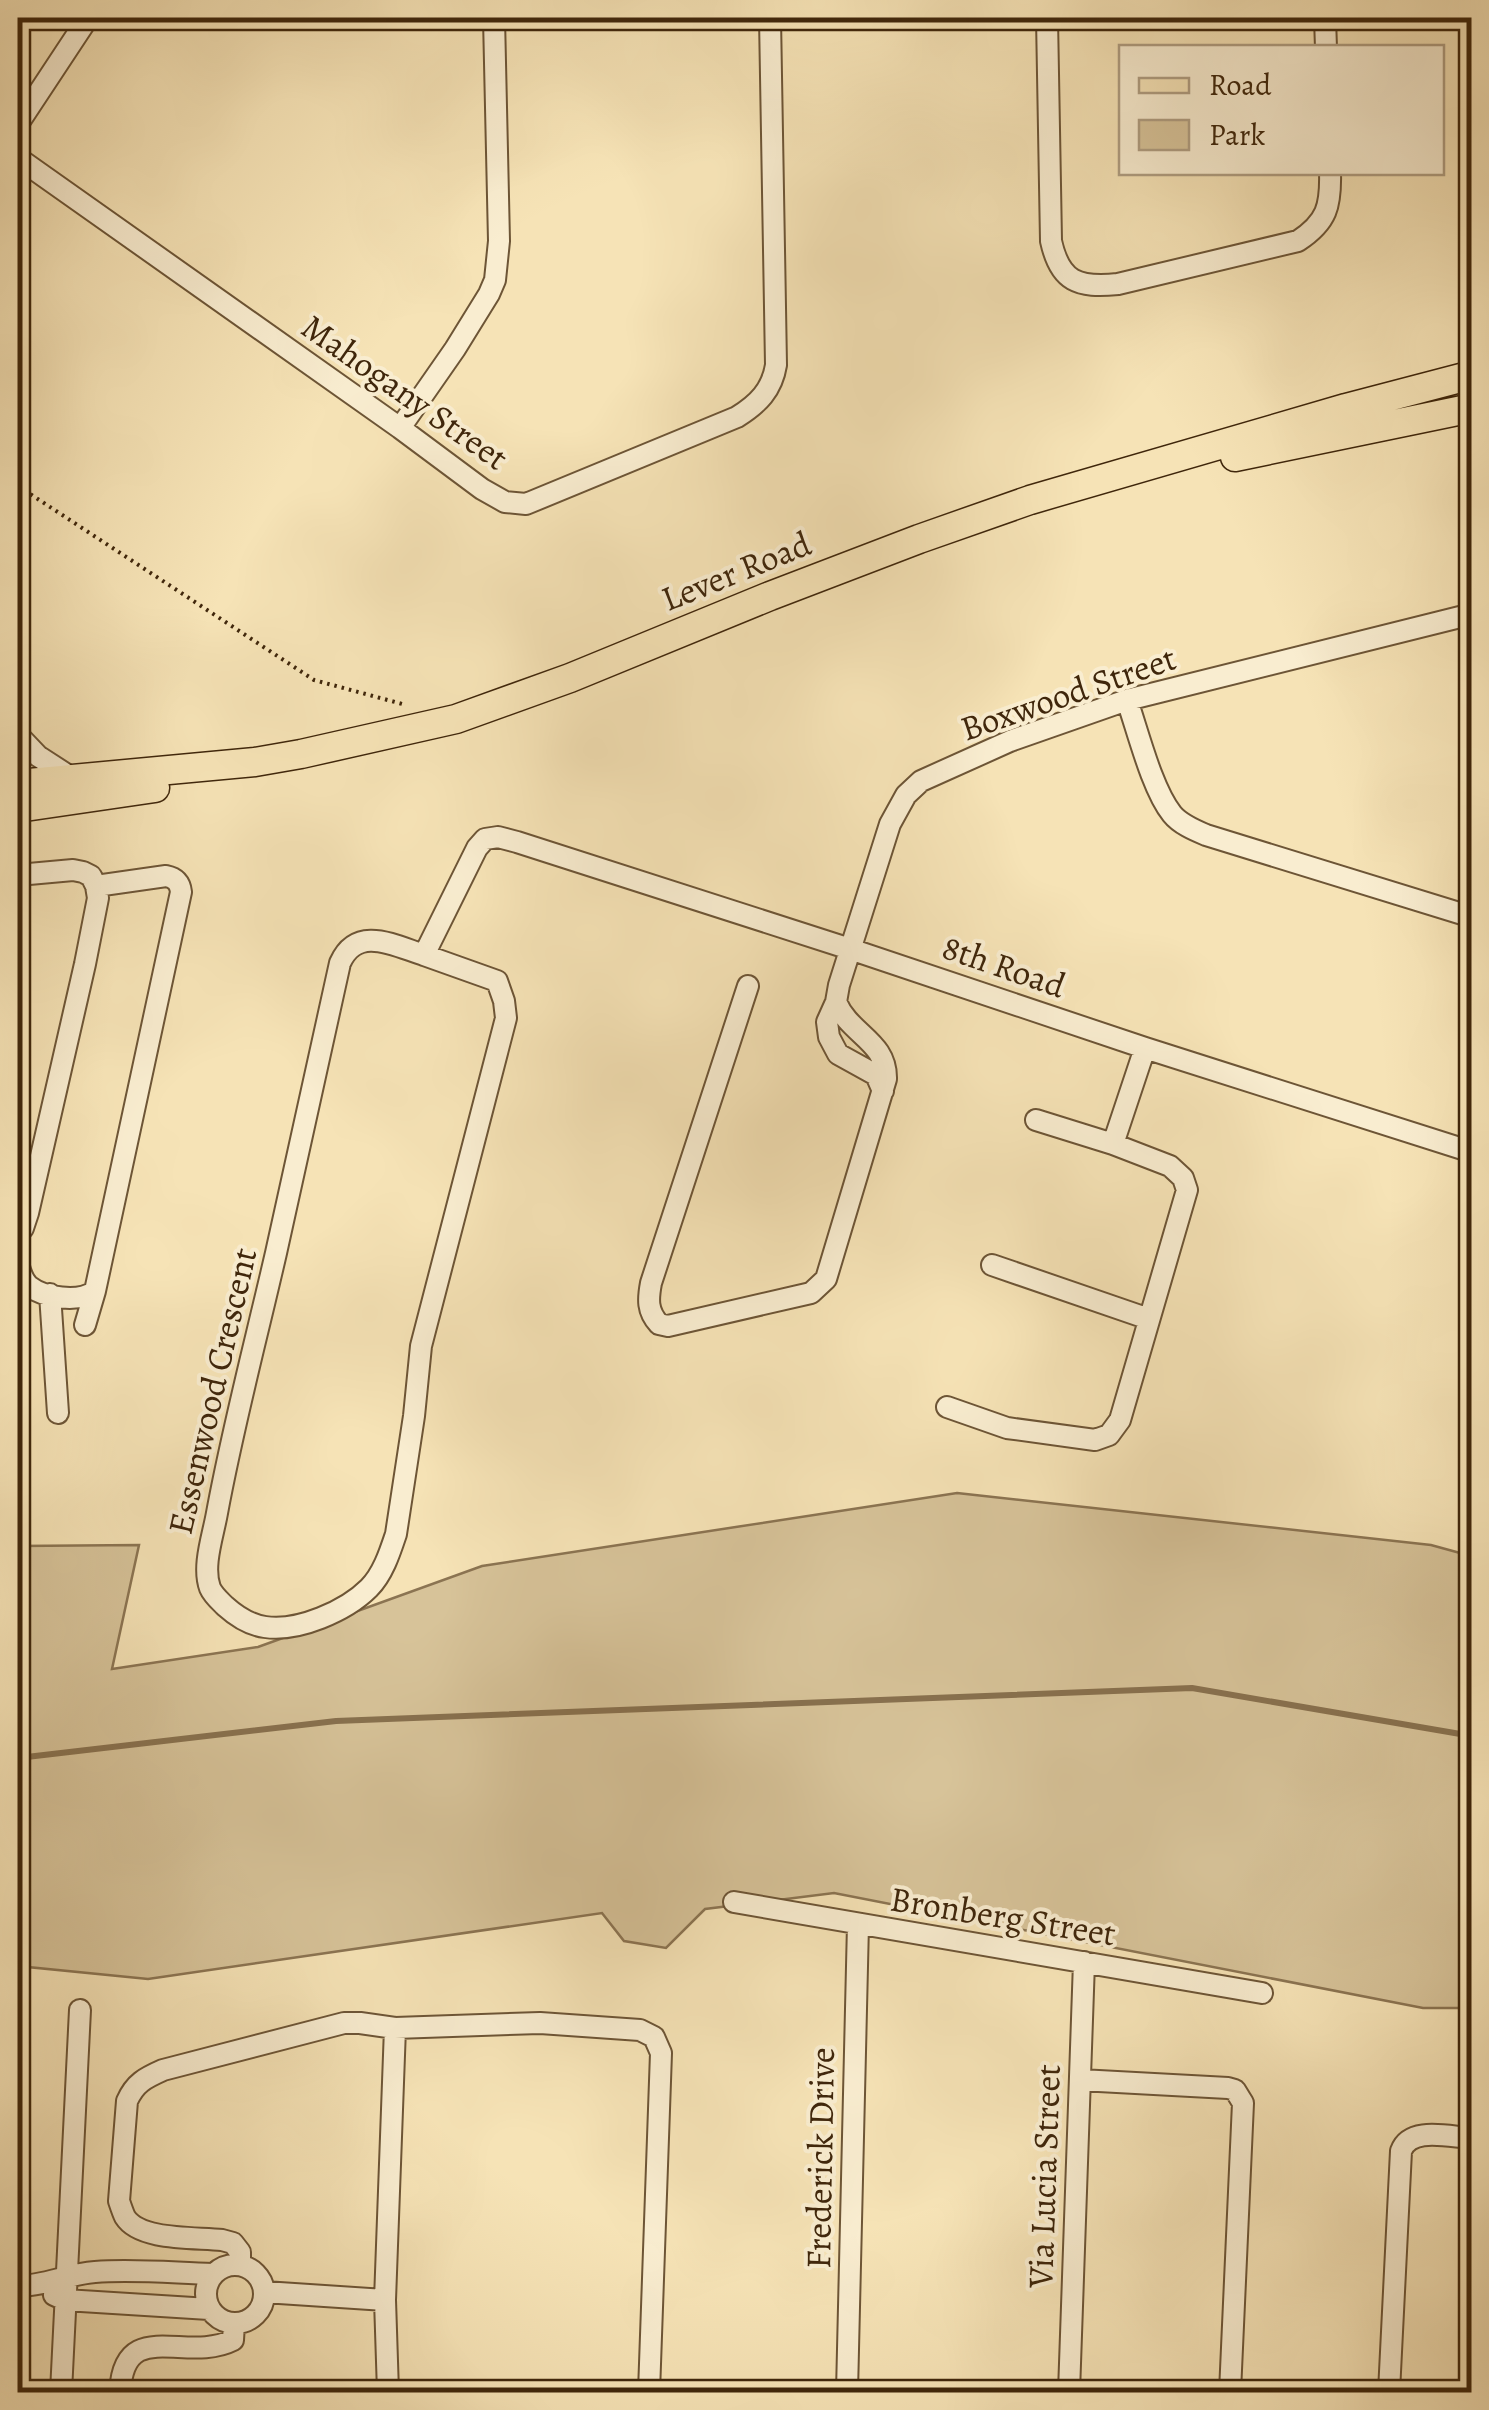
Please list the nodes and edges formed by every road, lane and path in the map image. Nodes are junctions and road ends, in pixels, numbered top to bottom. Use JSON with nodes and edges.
{"nodes":[{"id":1,"x":88,"y":18,"type":"edge"},
{"id":2,"x":494,"y":18,"type":"edge"},
{"id":3,"x":770,"y":18,"type":"edge"},
{"id":4,"x":1047,"y":18,"type":"edge"},
{"id":5,"x":1326,"y":18,"type":"edge"},
{"id":6,"x":1326,"y":45,"type":"edge"},
{"id":7,"x":18,"y":124,"type":"edge"},
{"id":8,"x":18,"y":158,"type":"edge"},
{"id":9,"x":1330,"y":175,"type":"edge"},
{"id":10,"x":1472,"y":375,"type":"edge"},
{"id":11,"x":1472,"y":408,"type":"edge"},
{"id":12,"x":400,"y":428,"type":"junction"},
{"id":13,"x":18,"y":486,"type":"edge"},
{"id":14,"x":1472,"y":614,"type":"edge"},
{"id":15,"x":1128,"y":700,"type":"junction"},
{"id":16,"x":456,"y":719,"type":"junction"},
{"id":17,"x":18,"y":735,"type":"edge"},
{"id":18,"x":72,"y":778,"type":"junction"},
{"id":19,"x":18,"y":784,"type":"edge"},
{"id":20,"x":18,"y":808,"type":"edge"},
{"id":21,"x":18,"y":875,"type":"edge"},
{"id":22,"x":96,"y":886,"type":"junction"},
{"id":23,"x":1472,"y":916,"type":"edge"},
{"id":24,"x":850,"y":949,"type":"junction"},
{"id":25,"x":424,"y":955,"type":"junction"},
{"id":26,"x":748,"y":986,"type":"dead end"},
{"id":27,"x":836,"y":1002,"type":"junction"},
{"id":28,"x":1145,"y":1048,"type":"junction"},
{"id":29,"x":883,"y":1091,"type":"junction"},
{"id":30,"x":1036,"y":1120,"type":"dead end"},
{"id":31,"x":1114,"y":1144,"type":"junction"},
{"id":32,"x":1472,"y":1152,"type":"edge"},
{"id":33,"x":18,"y":1234,"type":"edge"},
{"id":34,"x":18,"y":1263,"type":"edge"},
{"id":35,"x":992,"y":1265,"type":"dead end"},
{"id":36,"x":94,"y":1291,"type":"junction"},
{"id":37,"x":50,"y":1294,"type":"junction"},
{"id":38,"x":1149,"y":1319,"type":"junction"},
{"id":39,"x":84,"y":1325,"type":"dead end"},
{"id":40,"x":947,"y":1407,"type":"dead end"},
{"id":41,"x":58,"y":1413,"type":"dead end"},
{"id":42,"x":734,"y":1902,"type":"dead end"},
{"id":43,"x":858,"y":1924,"type":"junction"},
{"id":44,"x":1084,"y":1962,"type":"junction"},
{"id":45,"x":1262,"y":1993,"type":"dead end"},
{"id":46,"x":80,"y":2010,"type":"dead end"},
{"id":47,"x":395,"y":2028,"type":"junction"},
{"id":48,"x":1080,"y":2080,"type":"junction"},
{"id":49,"x":1472,"y":2138,"type":"edge"},
{"id":50,"x":240,"y":2265,"type":"junction"},
{"id":51,"x":133,"y":2272,"type":"junction"},
{"id":52,"x":213,"y":2274,"type":"junction"},
{"id":53,"x":66,"y":2276,"type":"junction"},
{"id":54,"x":26,"y":2286,"type":"edge"},
{"id":55,"x":264,"y":2292,"type":"junction"},
{"id":56,"x":65,"y":2300,"type":"junction"},
{"id":57,"x":385,"y":2300,"type":"junction"},
{"id":58,"x":131,"y":2304,"type":"junction"},
{"id":59,"x":209,"y":2310,"type":"junction"},
{"id":60,"x":234,"y":2324,"type":"junction"},
{"id":61,"x":61,"y":2392,"type":"edge"},
{"id":62,"x":120,"y":2392,"type":"edge"},
{"id":63,"x":388,"y":2392,"type":"edge"},
{"id":64,"x":649,"y":2392,"type":"edge"},
{"id":65,"x":847,"y":2392,"type":"edge"},
{"id":66,"x":1069,"y":2392,"type":"edge"},
{"id":67,"x":1230,"y":2392,"type":"edge"},
{"id":68,"x":1389,"y":2392,"type":"edge"}],
"edges":[{"from":1,"to":7,"type":"street"},
{"from":2,"to":12,"type":"street"},
{"from":3,"to":12,"type":"street","name":"Mahogany Street"},
{"from":4,"to":9,"type":"street"},
{"from":5,"to":6,"type":"street"},
{"from":8,"to":12,"type":"street","name":"Mahogany Street"},
{"from":10,"to":16,"type":"main road","name":"Lever Road"},
{"from":11,"to":20,"type":"main road","name":"Lever Road"},
{"from":13,"to":16,"type":"path"},
{"from":14,"to":15,"type":"street","name":"Boxwood Street"},
{"from":15,"to":23,"type":"street"},
{"from":15,"to":24,"type":"street","name":"Boxwood Street"},
{"from":16,"to":18,"type":"main road","name":"Lever Road"},
{"from":17,"to":18,"type":"street"},
{"from":18,"to":19,"type":"main road","name":"Lever Road"},
{"from":21,"to":22,"type":"street"},
{"from":22,"to":33,"type":"street"},
{"from":22,"to":36,"type":"street"},
{"from":24,"to":25,"type":"street","name":"8th Road"},
{"from":24,"to":27,"type":"street","name":"Boxwood Street"},
{"from":24,"to":28,"type":"street","name":"8th Road"},
{"from":25,"to":25,"type":"street","name":"Essenwood Crescent"},
{"from":26,"to":29,"type":"street"},
{"from":27,"to":29,"type":"street"},
{"from":27,"to":29,"type":"street","name":"Boxwood Street"},
{"from":28,"to":31,"type":"street"},
{"from":28,"to":32,"type":"street","name":"8th Road"},
{"from":30,"to":31,"type":"street"},
{"from":31,"to":38,"type":"street"},
{"from":34,"to":37,"type":"street"},
{"from":35,"to":38,"type":"street"},
{"from":36,"to":37,"type":"street"},
{"from":36,"to":39,"type":"street"},
{"from":37,"to":41,"type":"street"},
{"from":38,"to":40,"type":"street"},
{"from":42,"to":43,"type":"street","name":"Bronberg Street"},
{"from":43,"to":44,"type":"street","name":"Bronberg Street"},
{"from":43,"to":65,"type":"street","name":"Frederick Drive"},
{"from":44,"to":45,"type":"street","name":"Bronberg Street"},
{"from":44,"to":48,"type":"street","name":"Via Lucia Street"},
{"from":46,"to":53,"type":"street"},
{"from":47,"to":50,"type":"street"},
{"from":47,"to":57,"type":"street"},
{"from":47,"to":64,"type":"street"},
{"from":48,"to":66,"type":"street","name":"Via Lucia Street"},
{"from":48,"to":67,"type":"street"},
{"from":49,"to":68,"type":"street"},
{"from":50,"to":52,"type":"street"},
{"from":50,"to":55,"type":"street"},
{"from":51,"to":52,"type":"street"},
{"from":51,"to":53,"type":"street"},
{"from":51,"to":58,"type":"street"},
{"from":52,"to":59,"type":"street"},
{"from":53,"to":54,"type":"street"},
{"from":53,"to":56,"type":"street"},
{"from":54,"to":56,"type":"street"},
{"from":55,"to":57,"type":"street"},
{"from":55,"to":60,"type":"street"},
{"from":56,"to":58,"type":"street"},
{"from":56,"to":61,"type":"street"},
{"from":57,"to":63,"type":"street"},
{"from":58,"to":59,"type":"street"},
{"from":59,"to":60,"type":"street"},
{"from":60,"to":62,"type":"street"}]}
